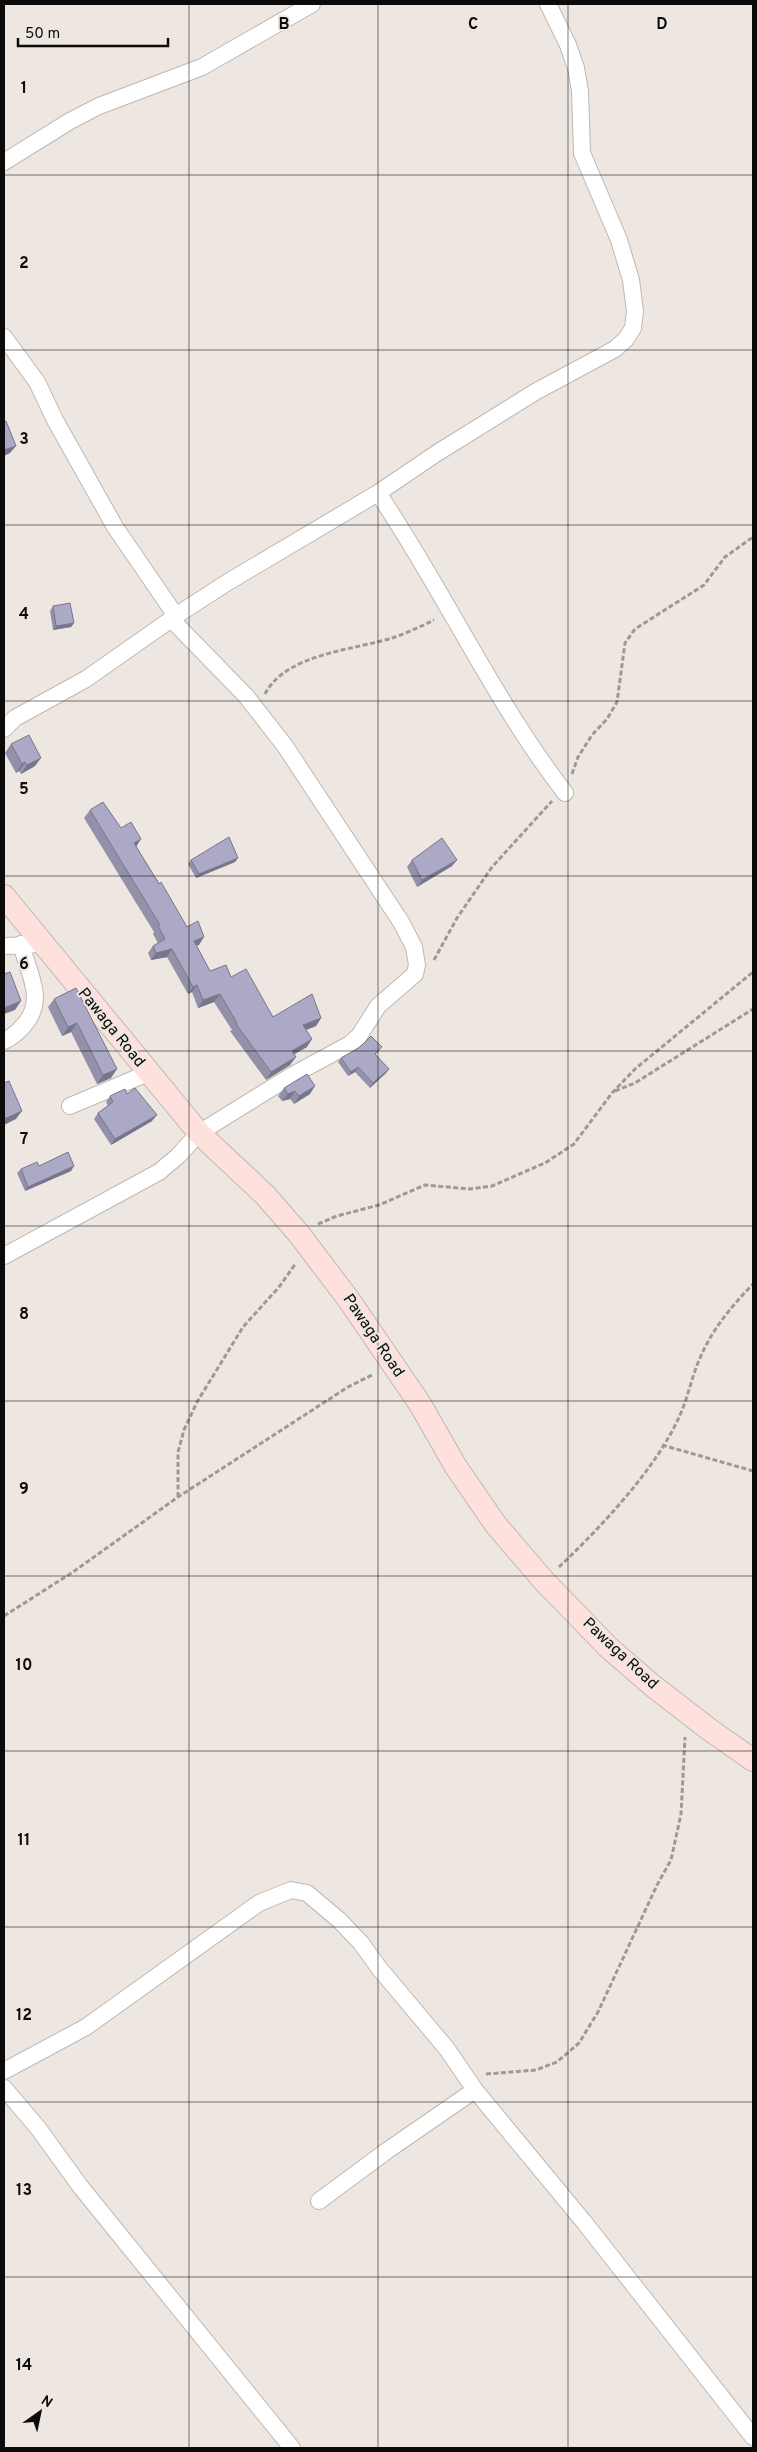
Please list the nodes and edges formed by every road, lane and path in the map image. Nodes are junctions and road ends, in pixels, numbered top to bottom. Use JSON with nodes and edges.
{"nodes":[{"id":1,"x":312,"y":4,"type":"edge"},
{"id":2,"x":548,"y":4,"type":"edge"},
{"id":3,"x":4,"y":162,"type":"edge"},
{"id":4,"x":4,"y":337,"type":"edge"},
{"id":5,"x":378,"y":493,"type":"junction"},
{"id":6,"x":753,"y":537,"type":"edge"},
{"id":7,"x":452,"y":613,"type":"junction"},
{"id":8,"x":173,"y":618,"type":"junction"},
{"id":9,"x":257,"y":710,"type":"junction"},
{"id":10,"x":4,"y":729,"type":"edge"},
{"id":11,"x":565,"y":793,"type":"junction"},
{"id":12,"x":4,"y":896,"type":"edge"},
{"id":13,"x":20,"y":944,"type":"junction"},
{"id":14,"x":4,"y":946,"type":"edge"},
{"id":15,"x":45,"y":947,"type":"junction"},
{"id":16,"x":416,"y":970,"type":"junction"},
{"id":17,"x":753,"y":972,"type":"edge"},
{"id":18,"x":753,"y":1009,"type":"edge"},
{"id":19,"x":4,"y":1041,"type":"edge"},
{"id":20,"x":148,"y":1073,"type":"junction"},
{"id":21,"x":612,"y":1093,"type":"junction"},
{"id":22,"x":70,"y":1106,"type":"dead end"},
{"id":23,"x":199,"y":1133,"type":"junction"},
{"id":24,"x":304,"y":1240,"type":"junction"},
{"id":25,"x":4,"y":1256,"type":"edge"},
{"id":26,"x":753,"y":1284,"type":"edge"},
{"id":27,"x":392,"y":1365,"type":"junction"},
{"id":28,"x":662,"y":1445,"type":"junction"},
{"id":29,"x":753,"y":1471,"type":"edge"},
{"id":30,"x":178,"y":1497,"type":"junction"},
{"id":31,"x":544,"y":1581,"type":"junction"},
{"id":32,"x":4,"y":1616,"type":"edge"},
{"id":33,"x":685,"y":1711,"type":"junction"},
{"id":34,"x":753,"y":1760,"type":"edge"},
{"id":35,"x":4,"y":2071,"type":"edge"},
{"id":36,"x":463,"y":2073,"type":"junction"},
{"id":37,"x":4,"y":2088,"type":"edge"},
{"id":38,"x":475,"y":2090,"type":"junction"},
{"id":39,"x":319,"y":2201,"type":"dead end"},
{"id":40,"x":753,"y":2437,"type":"edge"},
{"id":41,"x":292,"y":2448,"type":"edge"}],
"edges":[{"from":1,"to":3,"type":"street"},
{"from":2,"to":5,"type":"street"},
{"from":4,"to":8,"type":"street"},
{"from":5,"to":7,"type":"street"},
{"from":5,"to":8,"type":"street"},
{"from":6,"to":11,"type":"path"},
{"from":7,"to":9,"type":"path"},
{"from":7,"to":11,"type":"street"},
{"from":8,"to":9,"type":"street"},
{"from":8,"to":10,"type":"street"},
{"from":9,"to":16,"type":"street"},
{"from":11,"to":16,"type":"path"},
{"from":12,"to":15,"type":"main road","name":"Pawaga Road"},
{"from":13,"to":14,"type":"street"},
{"from":13,"to":15,"type":"street"},
{"from":13,"to":19,"type":"street"},
{"from":15,"to":20,"type":"main road","name":"Pawaga Road"},
{"from":16,"to":23,"type":"street"},
{"from":17,"to":21,"type":"path"},
{"from":18,"to":21,"type":"path"},
{"from":20,"to":22,"type":"street"},
{"from":20,"to":23,"type":"main road","name":"Pawaga Road"},
{"from":21,"to":24,"type":"path"},
{"from":23,"to":24,"type":"main road","name":"Pawaga Road"},
{"from":23,"to":25,"type":"street"},
{"from":24,"to":27,"type":"main road","name":"Pawaga Road"},
{"from":24,"to":30,"type":"path"},
{"from":26,"to":28,"type":"path"},
{"from":27,"to":30,"type":"path"},
{"from":27,"to":31,"type":"main road","name":"Pawaga Road"},
{"from":28,"to":29,"type":"path"},
{"from":28,"to":31,"type":"path"},
{"from":30,"to":32,"type":"path"},
{"from":31,"to":33,"type":"main road","name":"Pawaga Road"},
{"from":33,"to":34,"type":"main road","name":"Pawaga Road"},
{"from":33,"to":36,"type":"path"},
{"from":35,"to":36,"type":"street"},
{"from":36,"to":38,"type":"street"},
{"from":37,"to":41,"type":"street"},
{"from":38,"to":39,"type":"street"},
{"from":38,"to":40,"type":"street"}]}
